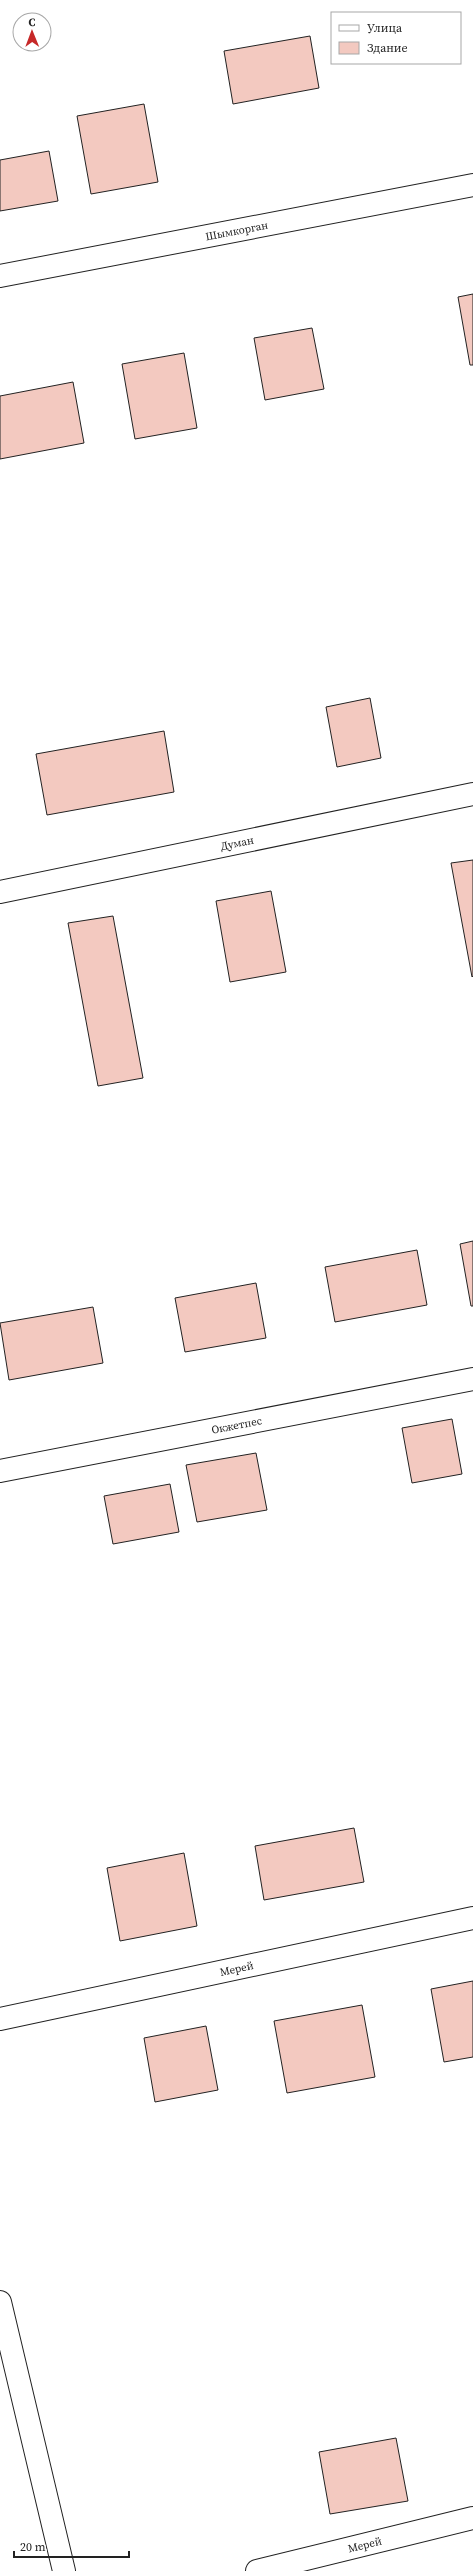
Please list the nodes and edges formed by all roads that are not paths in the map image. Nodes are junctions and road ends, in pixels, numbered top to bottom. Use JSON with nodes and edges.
{"nodes":[{"id":1,"x":473,"y":185,"type":"edge"},
{"id":2,"x":0,"y":276,"type":"edge"},
{"id":3,"x":473,"y":794,"type":"edge"},
{"id":4,"x":0,"y":892,"type":"edge"},
{"id":5,"x":473,"y":1379,"type":"edge"},
{"id":6,"x":0,"y":1471,"type":"edge"},
{"id":7,"x":473,"y":1918,"type":"edge"},
{"id":8,"x":0,"y":2019,"type":"edge"},
{"id":9,"x":0,"y":2302,"type":"edge"},
{"id":10,"x":473,"y":2518,"type":"edge"},
{"id":11,"x":64,"y":2571,"type":"edge"},
{"id":12,"x":257,"y":2571,"type":"edge"}],
"edges":[{"from":1,"to":2,"type":"street","name":"Шымкорган"},
{"from":3,"to":4,"type":"street","name":"Думан"},
{"from":5,"to":6,"type":"street","name":"Окжетпес"},
{"from":7,"to":8,"type":"street","name":"Мерей"},
{"from":9,"to":11,"type":"street"},
{"from":10,"to":12,"type":"street","name":"Мерей"}]}
